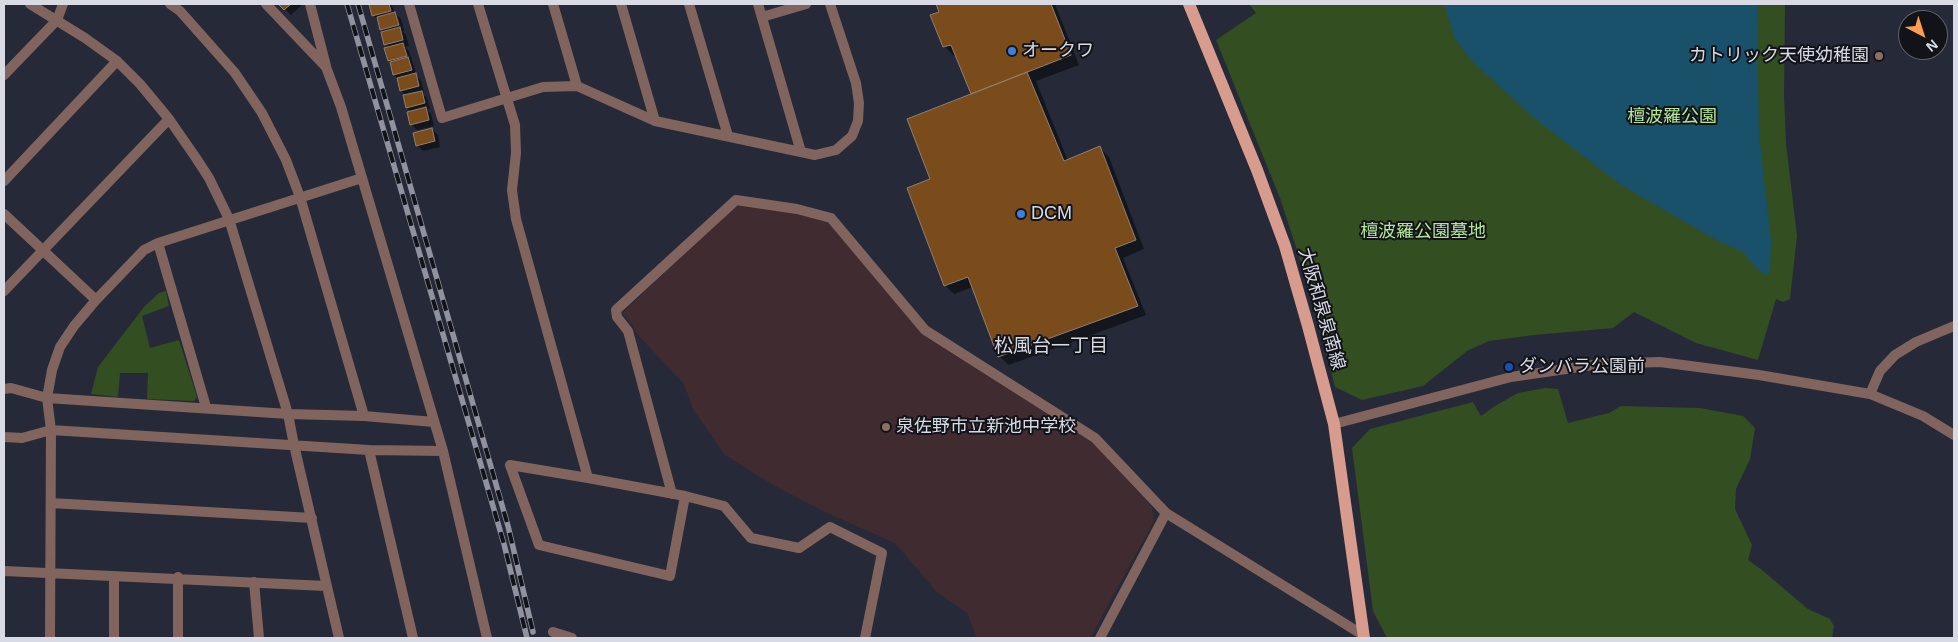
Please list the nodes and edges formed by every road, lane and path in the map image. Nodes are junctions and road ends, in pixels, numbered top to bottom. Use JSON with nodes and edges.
{"nodes":[{"id":1,"x":30,"y":4,"type":"edge"},
{"id":2,"x":63,"y":4,"type":"edge"},
{"id":3,"x":170,"y":4,"type":"edge"},
{"id":4,"x":266,"y":4,"type":"edge"},
{"id":5,"x":310,"y":4,"type":"edge"},
{"id":6,"x":409,"y":4,"type":"edge"},
{"id":7,"x":478,"y":4,"type":"edge"},
{"id":8,"x":553,"y":4,"type":"edge"},
{"id":9,"x":621,"y":4,"type":"edge"},
{"id":10,"x":689,"y":4,"type":"edge"},
{"id":11,"x":758,"y":4,"type":"edge"},
{"id":12,"x":806,"y":4,"type":"edge"},
{"id":13,"x":830,"y":4,"type":"edge"},
{"id":14,"x":1188,"y":4,"type":"edge"},
{"id":15,"x":762,"y":17,"type":"junction"},
{"id":16,"x":57,"y":20,"type":"junction"},
{"id":17,"x":117,"y":61,"type":"junction"},
{"id":18,"x":326,"y":67,"type":"junction"},
{"id":19,"x":4,"y":75,"type":"edge"},
{"id":20,"x":577,"y":86,"type":"junction"},
{"id":21,"x":508,"y":98,"type":"junction"},
{"id":22,"x":169,"y":119,"type":"junction"},
{"id":23,"x":656,"y":120,"type":"junction"},
{"id":24,"x":728,"y":136,"type":"junction"},
{"id":25,"x":801,"y":152,"type":"junction"},
{"id":26,"x":362,"y":178,"type":"junction"},
{"id":27,"x":4,"y":181,"type":"edge"},
{"id":28,"x":300,"y":197,"type":"junction"},
{"id":29,"x":4,"y":214,"type":"edge"},
{"id":30,"x":229,"y":220,"type":"junction"},
{"id":31,"x":158,"y":243,"type":"junction"},
{"id":32,"x":42,"y":251,"type":"junction"},
{"id":33,"x":4,"y":291,"type":"edge"},
{"id":34,"x":96,"y":300,"type":"junction"},
{"id":35,"x":1954,"y":326,"type":"edge"},
{"id":36,"x":4,"y":389,"type":"edge"},
{"id":37,"x":1870,"y":394,"type":"junction"},
{"id":38,"x":47,"y":398,"type":"junction"},
{"id":39,"x":206,"y":407,"type":"junction"},
{"id":40,"x":288,"y":414,"type":"junction"},
{"id":41,"x":364,"y":416,"type":"junction"},
{"id":42,"x":434,"y":422,"type":"junction"},
{"id":43,"x":1334,"y":424,"type":"junction"},
{"id":44,"x":51,"y":430,"type":"junction"},
{"id":45,"x":1954,"y":435,"type":"edge"},
{"id":46,"x":4,"y":437,"type":"edge"},
{"id":47,"x":294,"y":445,"type":"junction"},
{"id":48,"x":369,"y":450,"type":"junction"},
{"id":49,"x":443,"y":452,"type":"junction"},
{"id":50,"x":588,"y":478,"type":"junction"},
{"id":51,"x":672,"y":494,"type":"junction"},
{"id":52,"x":685,"y":496,"type":"junction"},
{"id":53,"x":51,"y":503,"type":"junction"},
{"id":54,"x":1166,"y":513,"type":"junction"},
{"id":55,"x":312,"y":518,"type":"junction"},
{"id":56,"x":4,"y":571,"type":"edge"},
{"id":57,"x":50,"y":574,"type":"junction"},
{"id":58,"x":114,"y":576,"type":"junction"},
{"id":59,"x":178,"y":577,"type":"junction"},
{"id":60,"x":254,"y":582,"type":"junction"},
{"id":61,"x":326,"y":586,"type":"junction"},
{"id":62,"x":553,"y":632,"type":"dead end"},
{"id":63,"x":1364,"y":637,"type":"edge"},
{"id":64,"x":50,"y":638,"type":"edge"},
{"id":65,"x":114,"y":638,"type":"edge"},
{"id":66,"x":178,"y":638,"type":"edge"},
{"id":67,"x":259,"y":638,"type":"edge"},
{"id":68,"x":339,"y":638,"type":"edge"},
{"id":69,"x":413,"y":638,"type":"edge"},
{"id":70,"x":487,"y":638,"type":"edge"},
{"id":71,"x":572,"y":638,"type":"edge"},
{"id":72,"x":866,"y":638,"type":"edge"},
{"id":73,"x":1100,"y":638,"type":"edge"}],
"edges":[{"from":1,"to":16,"type":"street"},
{"from":2,"to":16,"type":"street"},
{"from":3,"to":28,"type":"street"},
{"from":4,"to":18,"type":"street"},
{"from":5,"to":18,"type":"street"},
{"from":6,"to":21,"type":"street"},
{"from":7,"to":21,"type":"street"},
{"from":8,"to":20,"type":"street"},
{"from":9,"to":23,"type":"street"},
{"from":10,"to":24,"type":"street"},
{"from":11,"to":15,"type":"street"},
{"from":12,"to":15,"type":"street"},
{"from":13,"to":25,"type":"street"},
{"from":14,"to":43,"type":"main road","name":"大阪和泉泉南線"},
{"from":15,"to":25,"type":"street"},
{"from":16,"to":17,"type":"street"},
{"from":16,"to":19,"type":"street"},
{"from":17,"to":22,"type":"street"},
{"from":17,"to":27,"type":"street"},
{"from":18,"to":26,"type":"street"},
{"from":20,"to":21,"type":"street"},
{"from":20,"to":23,"type":"street"},
{"from":21,"to":50,"type":"street"},
{"from":22,"to":30,"type":"street"},
{"from":22,"to":32,"type":"street"},
{"from":23,"to":24,"type":"street"},
{"from":24,"to":25,"type":"street"},
{"from":26,"to":28,"type":"street"},
{"from":26,"to":42,"type":"street"},
{"from":28,"to":30,"type":"street"},
{"from":28,"to":41,"type":"street"},
{"from":29,"to":32,"type":"street"},
{"from":30,"to":31,"type":"street"},
{"from":30,"to":40,"type":"street"},
{"from":31,"to":34,"type":"street"},
{"from":31,"to":39,"type":"street"},
{"from":32,"to":33,"type":"street"},
{"from":32,"to":34,"type":"street"},
{"from":34,"to":38,"type":"street"},
{"from":35,"to":37,"type":"street"},
{"from":36,"to":38,"type":"street"},
{"from":37,"to":43,"type":"street"},
{"from":37,"to":45,"type":"street"},
{"from":38,"to":39,"type":"street"},
{"from":38,"to":44,"type":"street"},
{"from":39,"to":40,"type":"street"},
{"from":40,"to":41,"type":"street"},
{"from":40,"to":47,"type":"street"},
{"from":41,"to":42,"type":"street"},
{"from":42,"to":49,"type":"street"},
{"from":43,"to":63,"type":"main road","name":"大阪和泉泉南線"},
{"from":44,"to":46,"type":"street"},
{"from":44,"to":47,"type":"street"},
{"from":44,"to":53,"type":"street"},
{"from":47,"to":48,"type":"street"},
{"from":47,"to":55,"type":"street"},
{"from":48,"to":49,"type":"street"},
{"from":48,"to":69,"type":"street"},
{"from":49,"to":70,"type":"street"},
{"from":50,"to":51,"type":"street"},
{"from":50,"to":52,"type":"street"},
{"from":51,"to":52,"type":"street"},
{"from":51,"to":54,"type":"street"},
{"from":52,"to":72,"type":"street"},
{"from":53,"to":55,"type":"street"},
{"from":53,"to":57,"type":"street"},
{"from":54,"to":63,"type":"street"},
{"from":54,"to":73,"type":"street"},
{"from":55,"to":61,"type":"street"},
{"from":56,"to":57,"type":"street"},
{"from":57,"to":58,"type":"street"},
{"from":57,"to":64,"type":"street"},
{"from":58,"to":59,"type":"street"},
{"from":58,"to":65,"type":"street"},
{"from":59,"to":60,"type":"street"},
{"from":59,"to":66,"type":"street"},
{"from":60,"to":61,"type":"street"},
{"from":60,"to":67,"type":"street"},
{"from":61,"to":68,"type":"street"},
{"from":62,"to":71,"type":"street"}]}
